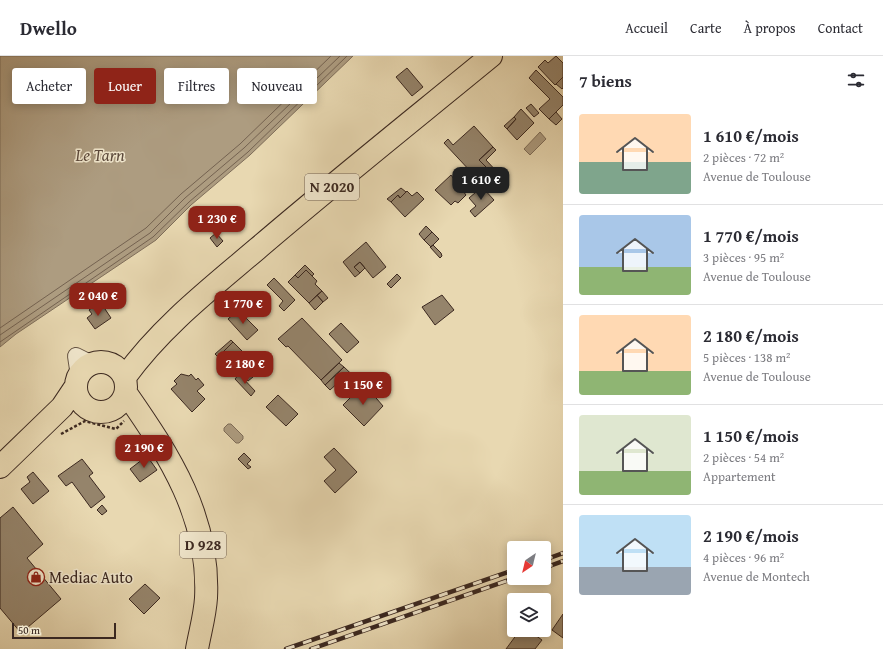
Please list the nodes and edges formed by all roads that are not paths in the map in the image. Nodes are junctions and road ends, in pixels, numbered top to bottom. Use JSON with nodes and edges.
{"nodes":[{"id":1,"x":491,"y":56,"type":"edge"},
{"id":2,"x":175,"y":319,"type":"junction"},
{"id":3,"x":88,"y":372,"type":"junction"},
{"id":4,"x":125,"y":385,"type":"junction"},
{"id":5,"x":104,"y":417,"type":"junction"},
{"id":6,"x":162,"y":450,"type":"junction"},
{"id":7,"x":4,"y":464,"type":"edge"},
{"id":8,"x":197,"y":649,"type":"edge"}],
"edges":[{"from":1,"to":2,"type":"main road","number":"N 2020"},
{"from":2,"to":3,"type":"main road"},
{"from":2,"to":4,"type":"main road"},
{"from":3,"to":4,"type":"main road"},
{"from":3,"to":5,"type":"main road"},
{"from":3,"to":7,"type":"main road"},
{"from":4,"to":5,"type":"main road"},
{"from":4,"to":6,"type":"main road"},
{"from":5,"to":6,"type":"main road"},
{"from":5,"to":7,"type":"main road"},
{"from":6,"to":8,"type":"main road","number":"D 928"}]}
